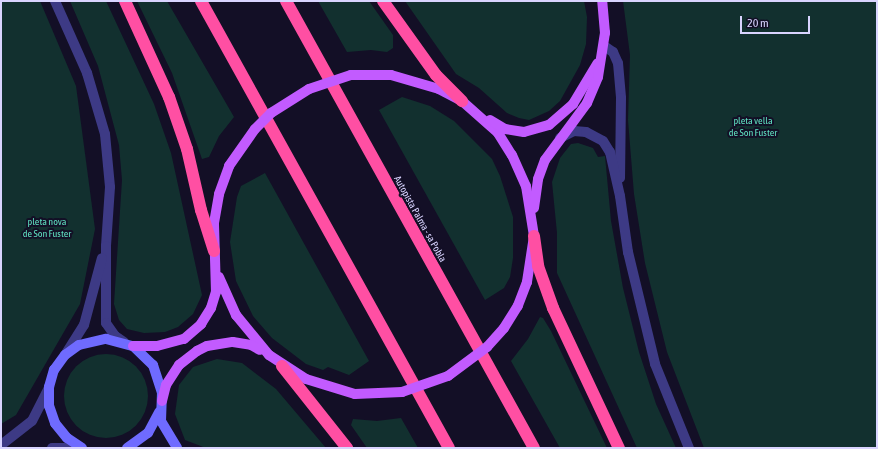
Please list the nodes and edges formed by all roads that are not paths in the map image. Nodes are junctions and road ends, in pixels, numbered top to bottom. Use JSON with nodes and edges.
{"nodes":[{"id":1,"x":55,"y":1,"type":"edge"},
{"id":2,"x":125,"y":1,"type":"edge"},
{"id":3,"x":201,"y":1,"type":"edge"},
{"id":4,"x":286,"y":1,"type":"edge"},
{"id":5,"x":383,"y":1,"type":"edge"},
{"id":6,"x":602,"y":1,"type":"edge"},
{"id":7,"x":604,"y":46,"type":"junction"},
{"id":8,"x":601,"y":57,"type":"junction"},
{"id":9,"x":462,"y":101,"type":"junction"},
{"id":10,"x":481,"y":115,"type":"junction"},
{"id":11,"x":560,"y":138,"type":"junction"},
{"id":12,"x":620,"y":196,"type":"junction"},
{"id":13,"x":532,"y":219,"type":"junction"},
{"id":14,"x":534,"y":236,"type":"junction"},
{"id":15,"x":106,"y":246,"type":"junction"},
{"id":16,"x":214,"y":251,"type":"junction"},
{"id":17,"x":216,"y":268,"type":"junction"},
{"id":18,"x":129,"y":344,"type":"junction"},
{"id":19,"x":65,"y":355,"type":"junction"},
{"id":20,"x":269,"y":355,"type":"junction"},
{"id":21,"x":282,"y":366,"type":"junction"},
{"id":22,"x":49,"y":387,"type":"junction"},
{"id":23,"x":161,"y":406,"type":"junction"},
{"id":24,"x":1,"y":446,"type":"edge"},
{"id":25,"x":52,"y":448,"type":"edge"},
{"id":26,"x":78,"y":448,"type":"edge"},
{"id":27,"x":82,"y":448,"type":"edge"},
{"id":28,"x":127,"y":448,"type":"edge"},
{"id":29,"x":177,"y":448,"type":"edge"},
{"id":30,"x":347,"y":448,"type":"edge"},
{"id":31,"x":449,"y":448,"type":"edge"},
{"id":32,"x":534,"y":448,"type":"edge"},
{"id":33,"x":620,"y":448,"type":"edge"},
{"id":34,"x":689,"y":448,"type":"edge"}],
"edges":[{"from":1,"to":15,"type":"street"},
{"from":2,"to":16,"type":"highway"},
{"from":3,"to":31,"type":"highway"},
{"from":4,"to":32,"type":"highway","name":"Autopista Palma - sa Pobla"},
{"from":5,"to":9,"type":"highway"},
{"from":6,"to":7,"type":"main road"},
{"from":7,"to":8,"type":"main road"},
{"from":7,"to":12,"type":"street"},
{"from":8,"to":10,"type":"main road"},
{"from":8,"to":11,"type":"main road"},
{"from":9,"to":10,"type":"main road"},
{"from":9,"to":16,"type":"main road","bridge":true},
{"from":10,"to":13,"type":"main road"},
{"from":11,"to":12,"type":"street"},
{"from":11,"to":13,"type":"main road"},
{"from":12,"to":34,"type":"street"},
{"from":13,"to":14,"type":"main road"},
{"from":14,"to":21,"type":"main road","bridge":true},
{"from":14,"to":33,"type":"highway"},
{"from":15,"to":18,"type":"street"},
{"from":15,"to":19,"type":"street"},
{"from":16,"to":17,"type":"main road"},
{"from":17,"to":18,"type":"main road"},
{"from":17,"to":20,"type":"main road"},
{"from":18,"to":19,"type":"street"},
{"from":18,"to":23,"type":"street"},
{"from":19,"to":22,"type":"street"},
{"from":20,"to":21,"type":"main road"},
{"from":20,"to":23,"type":"main road"},
{"from":21,"to":30,"type":"highway"},
{"from":22,"to":24,"type":"street"},
{"from":22,"to":27,"type":"street"},
{"from":23,"to":28,"type":"street"},
{"from":23,"to":29,"type":"street"},
{"from":25,"to":26,"type":"street"}]}
